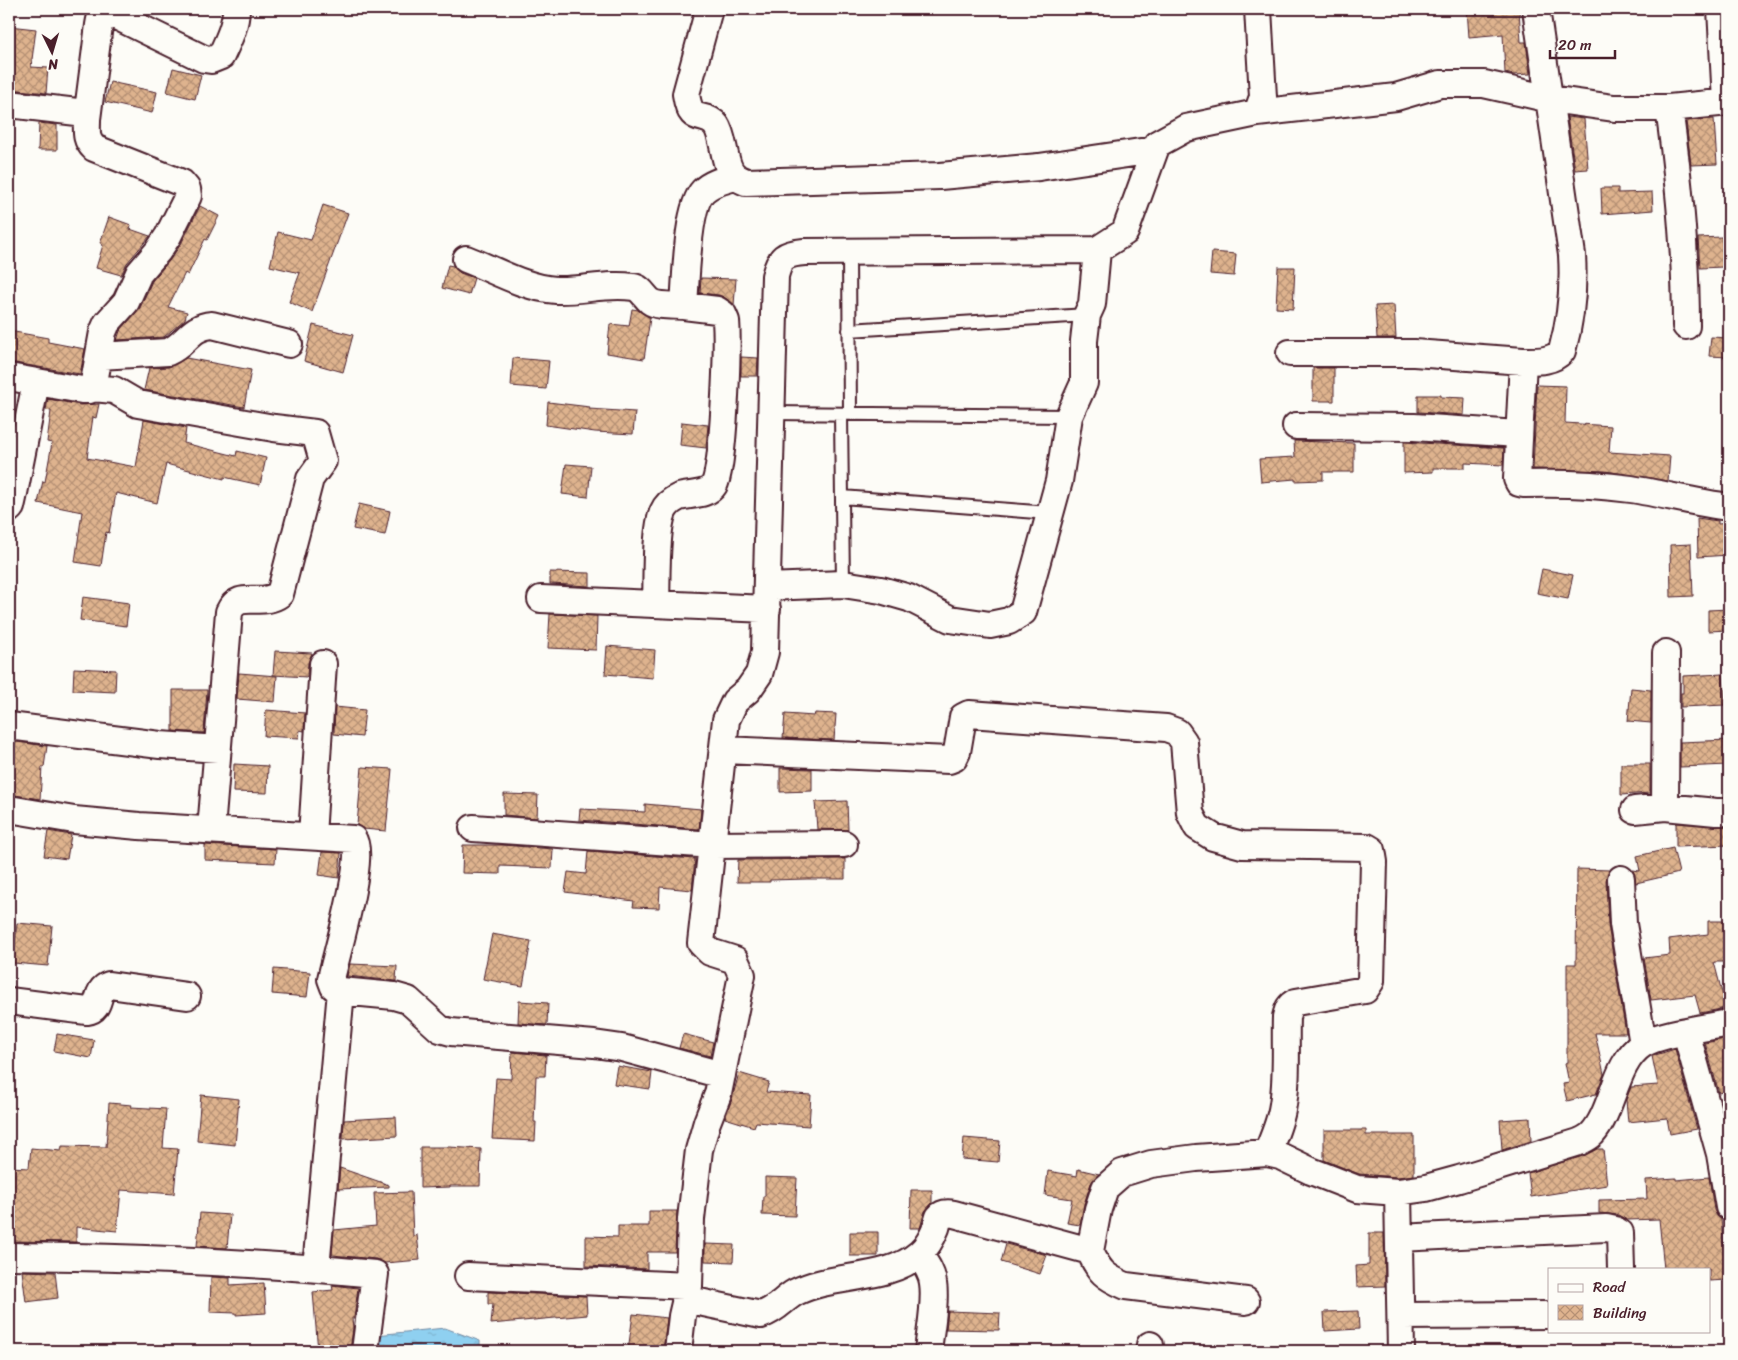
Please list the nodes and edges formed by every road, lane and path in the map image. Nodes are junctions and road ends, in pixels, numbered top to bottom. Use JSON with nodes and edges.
{"nodes":[{"id":1,"x":236,"y":9,"type":"edge"},
{"id":2,"x":709,"y":9,"type":"edge"},
{"id":3,"x":1258,"y":9,"type":"edge"},
{"id":4,"x":1536,"y":9,"type":"edge"},
{"id":5,"x":1721,"y":9,"type":"edge"},
{"id":6,"x":1550,"y":99,"type":"junction"},
{"id":7,"x":1727,"y":102,"type":"edge"},
{"id":8,"x":9,"y":104,"type":"edge"},
{"id":9,"x":1669,"y":108,"type":"junction"},
{"id":10,"x":1257,"y":113,"type":"junction"},
{"id":11,"x":87,"y":119,"type":"junction"},
{"id":12,"x":1154,"y":150,"type":"junction"},
{"id":13,"x":735,"y":177,"type":"junction"},
{"id":14,"x":1097,"y":250,"type":"junction"},
{"id":15,"x":849,"y":252,"type":"junction"},
{"id":16,"x":466,"y":258,"type":"dead end"},
{"id":17,"x":684,"y":306,"type":"junction"},
{"id":18,"x":1087,"y":315,"type":"junction"},
{"id":19,"x":1686,"y":326,"type":"dead end"},
{"id":20,"x":849,"y":330,"type":"junction"},
{"id":21,"x":289,"y":344,"type":"dead end"},
{"id":22,"x":1290,"y":353,"type":"dead end"},
{"id":23,"x":99,"y":356,"type":"junction"},
{"id":24,"x":1522,"y":361,"type":"junction"},
{"id":25,"x":9,"y":377,"type":"edge"},
{"id":26,"x":36,"y":382,"type":"junction"},
{"id":27,"x":93,"y":388,"type":"junction"},
{"id":28,"x":772,"y":413,"type":"junction"},
{"id":29,"x":845,"y":414,"type":"junction"},
{"id":30,"x":1069,"y":416,"type":"junction"},
{"id":31,"x":1296,"y":426,"type":"dead end"},
{"id":32,"x":1518,"y":434,"type":"junction"},
{"id":33,"x":842,"y":497,"type":"junction"},
{"id":34,"x":1729,"y":507,"type":"edge"},
{"id":35,"x":9,"y":509,"type":"edge"},
{"id":36,"x":1050,"y":513,"type":"junction"},
{"id":37,"x":842,"y":584,"type":"junction"},
{"id":38,"x":767,"y":598,"type":"junction"},
{"id":39,"x":541,"y":599,"type":"dead end"},
{"id":40,"x":656,"y":604,"type":"junction"},
{"id":41,"x":1666,"y":653,"type":"dead end"},
{"id":42,"x":323,"y":664,"type":"dead end"},
{"id":43,"x":9,"y":726,"type":"edge"},
{"id":44,"x":218,"y":749,"type":"junction"},
{"id":45,"x":722,"y":750,"type":"junction"},
{"id":46,"x":1665,"y":807,"type":"junction"},
{"id":47,"x":9,"y":809,"type":"edge"},
{"id":48,"x":1635,"y":810,"type":"dead end"},
{"id":49,"x":1729,"y":812,"type":"edge"},
{"id":50,"x":473,"y":828,"type":"dead end"},
{"id":51,"x":211,"y":830,"type":"junction"},
{"id":52,"x":312,"y":836,"type":"junction"},
{"id":53,"x":844,"y":844,"type":"dead end"},
{"id":54,"x":713,"y":845,"type":"junction"},
{"id":55,"x":1621,"y":878,"type":"dead end"},
{"id":56,"x":341,"y":991,"type":"junction"},
{"id":57,"x":187,"y":996,"type":"dead end"},
{"id":58,"x":9,"y":1001,"type":"edge"},
{"id":59,"x":1729,"y":1023,"type":"edge"},
{"id":60,"x":1686,"y":1032,"type":"junction"},
{"id":61,"x":1643,"y":1044,"type":"junction"},
{"id":62,"x":722,"y":1076,"type":"junction"},
{"id":63,"x":1267,"y":1153,"type":"junction"},
{"id":64,"x":1398,"y":1192,"type":"junction"},
{"id":65,"x":1729,"y":1207,"type":"edge"},
{"id":66,"x":1399,"y":1238,"type":"junction"},
{"id":67,"x":1090,"y":1251,"type":"junction"},
{"id":68,"x":919,"y":1254,"type":"junction"},
{"id":69,"x":9,"y":1256,"type":"edge"},
{"id":70,"x":316,"y":1268,"type":"junction"},
{"id":71,"x":1621,"y":1268,"type":"edge"},
{"id":72,"x":468,"y":1276,"type":"dead end"},
{"id":73,"x":687,"y":1292,"type":"junction"},
{"id":74,"x":1246,"y":1301,"type":"dead end"},
{"id":75,"x":1548,"y":1315,"type":"edge"},
{"id":76,"x":1401,"y":1316,"type":"junction"},
{"id":77,"x":365,"y":1351,"type":"edge"},
{"id":78,"x":678,"y":1351,"type":"edge"},
{"id":79,"x":928,"y":1351,"type":"edge"},
{"id":80,"x":1401,"y":1351,"type":"edge"}],
"edges":[{"from":1,"to":11,"type":"street"},
{"from":2,"to":13,"type":"street"},
{"from":3,"to":10,"type":"street"},
{"from":4,"to":6,"type":"street"},
{"from":5,"to":7,"type":"street"},
{"from":6,"to":9,"type":"street"},
{"from":6,"to":10,"type":"street"},
{"from":6,"to":24,"type":"street"},
{"from":7,"to":9,"type":"street"},
{"from":8,"to":11,"type":"street"},
{"from":9,"to":19,"type":"street"},
{"from":10,"to":12,"type":"street"},
{"from":11,"to":23,"type":"street"},
{"from":12,"to":13,"type":"street"},
{"from":12,"to":14,"type":"street"},
{"from":13,"to":17,"type":"street"},
{"from":14,"to":15,"type":"street"},
{"from":14,"to":18,"type":"street"},
{"from":15,"to":20,"type":"lane"},
{"from":15,"to":28,"type":"street"},
{"from":16,"to":17,"type":"street"},
{"from":17,"to":40,"type":"street"},
{"from":18,"to":20,"type":"lane"},
{"from":18,"to":30,"type":"street"},
{"from":20,"to":29,"type":"lane"},
{"from":21,"to":23,"type":"street"},
{"from":22,"to":24,"type":"street"},
{"from":23,"to":27,"type":"street"},
{"from":24,"to":32,"type":"street"},
{"from":25,"to":26,"type":"street"},
{"from":26,"to":27,"type":"street"},
{"from":26,"to":35,"type":"street"},
{"from":27,"to":44,"type":"street"},
{"from":28,"to":29,"type":"lane"},
{"from":28,"to":38,"type":"street"},
{"from":29,"to":30,"type":"lane"},
{"from":29,"to":33,"type":"lane"},
{"from":30,"to":36,"type":"street"},
{"from":31,"to":32,"type":"street"},
{"from":32,"to":34,"type":"street"},
{"from":33,"to":36,"type":"lane"},
{"from":33,"to":37,"type":"lane"},
{"from":36,"to":37,"type":"street"},
{"from":37,"to":38,"type":"street"},
{"from":38,"to":40,"type":"street"},
{"from":38,"to":45,"type":"street"},
{"from":39,"to":40,"type":"street"},
{"from":41,"to":46,"type":"street"},
{"from":42,"to":52,"type":"street"},
{"from":43,"to":44,"type":"street"},
{"from":44,"to":51,"type":"street"},
{"from":45,"to":54,"type":"street"},
{"from":45,"to":63,"type":"street"},
{"from":46,"to":48,"type":"street"},
{"from":46,"to":49,"type":"street"},
{"from":47,"to":51,"type":"street"},
{"from":50,"to":54,"type":"street"},
{"from":51,"to":52,"type":"street"},
{"from":52,"to":56,"type":"street"},
{"from":53,"to":54,"type":"street"},
{"from":54,"to":62,"type":"street"},
{"from":55,"to":61,"type":"street"},
{"from":56,"to":62,"type":"street"},
{"from":56,"to":70,"type":"street"},
{"from":57,"to":58,"type":"street"},
{"from":59,"to":60,"type":"street"},
{"from":60,"to":61,"type":"street"},
{"from":60,"to":65,"type":"street"},
{"from":61,"to":64,"type":"street"},
{"from":62,"to":73,"type":"street"},
{"from":63,"to":64,"type":"street"},
{"from":63,"to":67,"type":"street"},
{"from":64,"to":66,"type":"street"},
{"from":66,"to":71,"type":"street"},
{"from":66,"to":76,"type":"street"},
{"from":67,"to":68,"type":"street"},
{"from":67,"to":74,"type":"street"},
{"from":68,"to":73,"type":"street"},
{"from":68,"to":79,"type":"street"},
{"from":69,"to":70,"type":"street"},
{"from":70,"to":77,"type":"street"},
{"from":72,"to":73,"type":"street"},
{"from":73,"to":78,"type":"street"},
{"from":75,"to":76,"type":"street"},
{"from":76,"to":80,"type":"street"}]}
